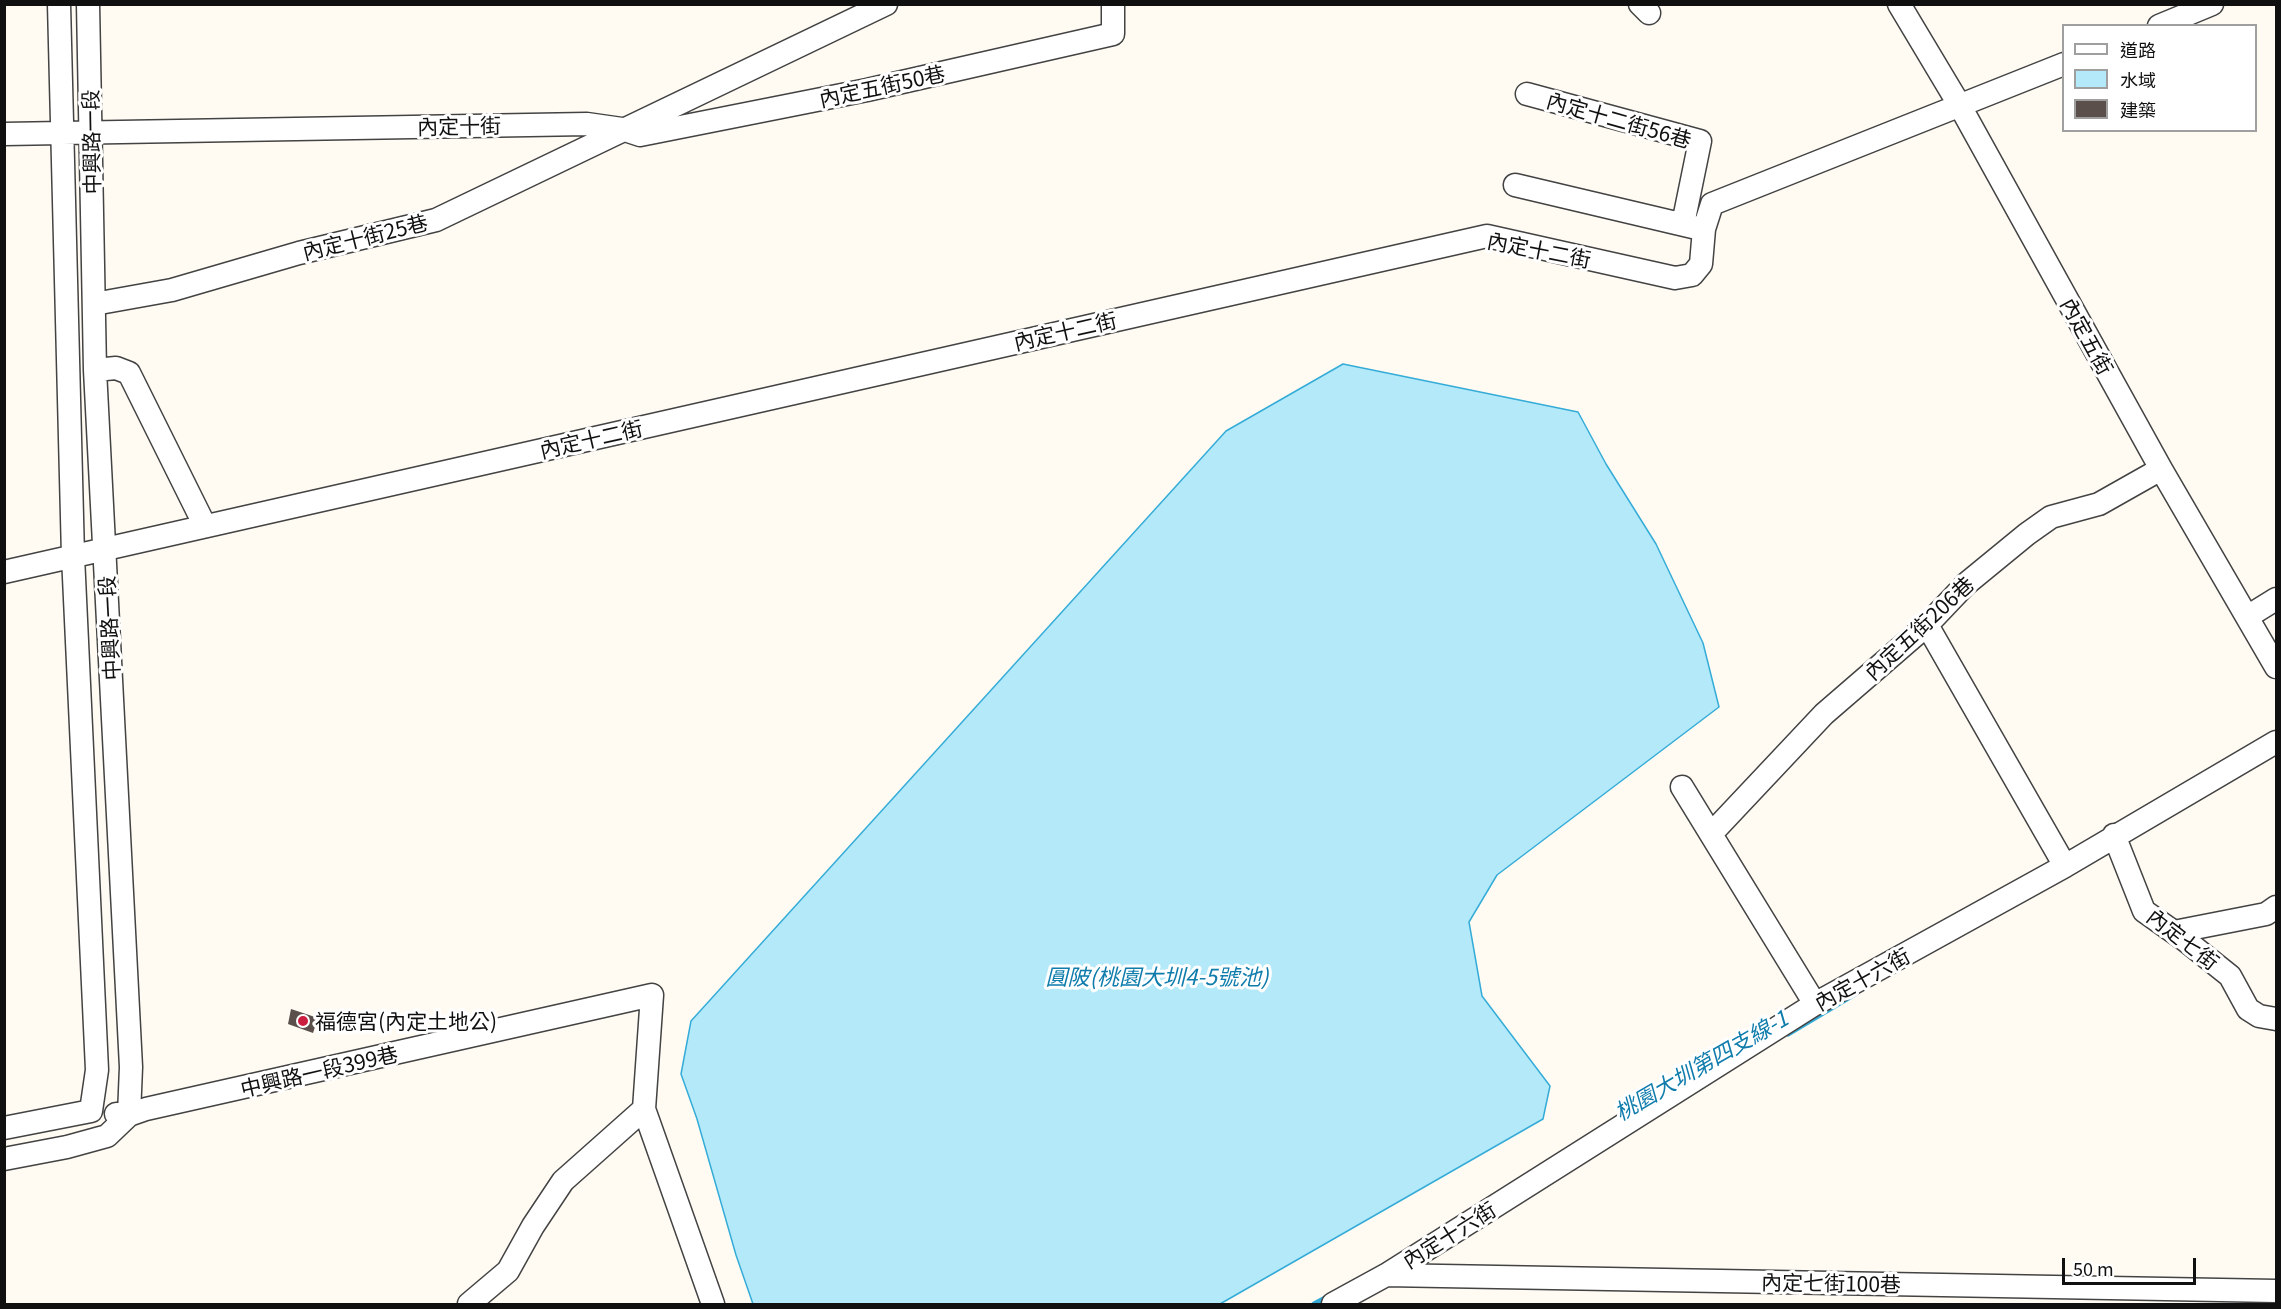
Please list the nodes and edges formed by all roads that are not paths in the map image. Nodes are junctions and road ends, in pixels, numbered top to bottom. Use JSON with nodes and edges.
{"nodes":[{"id":1,"x":59,"y":4,"type":"edge"},
{"id":2,"x":88,"y":4,"type":"edge"},
{"id":3,"x":886,"y":4,"type":"edge"},
{"id":4,"x":1113,"y":4,"type":"edge"},
{"id":5,"x":1899,"y":4,"type":"edge"},
{"id":6,"x":2212,"y":4,"type":"edge"},
{"id":7,"x":2164,"y":24,"type":"edge"},
{"id":8,"x":2062,"y":65,"type":"edge"},
{"id":9,"x":1527,"y":94,"type":"dead end"},
{"id":10,"x":1960,"y":106,"type":"junction"},
{"id":11,"x":622,"y":129,"type":"junction"},
{"id":12,"x":91,"y":132,"type":"junction"},
{"id":13,"x":62,"y":133,"type":"junction"},
{"id":14,"x":4,"y":134,"type":"edge"},
{"id":15,"x":1515,"y":185,"type":"dead end"},
{"id":16,"x":1693,"y":227,"type":"junction"},
{"id":17,"x":94,"y":304,"type":"junction"},
{"id":18,"x":95,"y":370,"type":"junction"},
{"id":19,"x":2161,"y":469,"type":"junction"},
{"id":20,"x":206,"y":526,"type":"junction"},
{"id":21,"x":104,"y":549,"type":"junction"},
{"id":22,"x":73,"y":556,"type":"junction"},
{"id":23,"x":4,"y":572,"type":"edge"},
{"id":24,"x":2277,"y":599,"type":"edge"},
{"id":25,"x":2247,"y":617,"type":"junction"},
{"id":26,"x":1927,"y":624,"type":"junction"},
{"id":27,"x":2277,"y":667,"type":"edge"},
{"id":28,"x":112,"y":687,"type":"junction"},
{"id":29,"x":80,"y":688,"type":"junction"},
{"id":30,"x":2277,"y":742,"type":"edge"},
{"id":31,"x":1682,"y":787,"type":"dead end"},
{"id":32,"x":1711,"y":834,"type":"junction"},
{"id":33,"x":2114,"y":835,"type":"junction"},
{"id":34,"x":2065,"y":866,"type":"junction"},
{"id":35,"x":2277,"y":907,"type":"edge"},
{"id":36,"x":2174,"y":932,"type":"junction"},
{"id":37,"x":1815,"y":1004,"type":"junction"},
{"id":38,"x":2277,"y":1019,"type":"edge"},
{"id":39,"x":644,"y":1109,"type":"junction"},
{"id":40,"x":91,"y":1111,"type":"junction"},
{"id":41,"x":129,"y":1115,"type":"junction"},
{"id":42,"x":4,"y":1128,"type":"edge"},
{"id":43,"x":4,"y":1159,"type":"edge"},
{"id":44,"x":1386,"y":1275,"type":"junction"},
{"id":45,"x":2277,"y":1291,"type":"edge"},
{"id":46,"x":469,"y":1305,"type":"edge"},
{"id":47,"x":713,"y":1305,"type":"edge"},
{"id":48,"x":1333,"y":1305,"type":"edge"}],
"edges":[{"from":1,"to":13,"type":"street","name":"中興路一段"},
{"from":2,"to":12,"type":"street","name":"中興路一段"},
{"from":3,"to":11,"type":"street"},
{"from":4,"to":11,"type":"street","name":"內定五街50巷"},
{"from":5,"to":10,"type":"street","name":"內定五街"},
{"from":6,"to":7,"type":"street"},
{"from":8,"to":10,"type":"street"},
{"from":9,"to":16,"type":"street","name":"內定十二街56巷"},
{"from":10,"to":16,"type":"street","name":"內定十二街"},
{"from":10,"to":19,"type":"street","name":"內定五街"},
{"from":11,"to":12,"type":"street","name":"內定十街"},
{"from":11,"to":17,"type":"street","name":"內定十街25巷"},
{"from":12,"to":13,"type":"street","name":"內定十街"},
{"from":12,"to":17,"type":"street","name":"中興路一段"},
{"from":13,"to":14,"type":"street","name":"內定十街"},
{"from":13,"to":22,"type":"street","name":"中興路一段"},
{"from":15,"to":16,"type":"street"},
{"from":16,"to":20,"type":"street","name":"內定十二街"},
{"from":17,"to":18,"type":"street","name":"中興路一段"},
{"from":18,"to":20,"type":"street"},
{"from":18,"to":21,"type":"street","name":"中興路一段"},
{"from":19,"to":25,"type":"street","name":"內定五街"},
{"from":19,"to":26,"type":"street","name":"內定五街206巷"},
{"from":20,"to":21,"type":"street","name":"內定十二街"},
{"from":21,"to":22,"type":"street","name":"內定十二街"},
{"from":21,"to":28,"type":"street","name":"中興路一段"},
{"from":22,"to":23,"type":"street"},
{"from":22,"to":29,"type":"street","name":"中興路一段"},
{"from":24,"to":25,"type":"street"},
{"from":25,"to":27,"type":"street","name":"內定五街"},
{"from":26,"to":32,"type":"street","name":"內定五街206巷"},
{"from":26,"to":34,"type":"street"},
{"from":28,"to":29,"type":"street"},
{"from":28,"to":41,"type":"street","name":"中興路一段"},
{"from":29,"to":40,"type":"street","name":"中興路一段"},
{"from":30,"to":33,"type":"street","name":"內定十六街"},
{"from":31,"to":32,"type":"street"},
{"from":32,"to":37,"type":"street"},
{"from":33,"to":34,"type":"street","name":"內定十六街"},
{"from":33,"to":36,"type":"street","name":"內定七街"},
{"from":34,"to":37,"type":"street","name":"內定十六街"},
{"from":35,"to":36,"type":"street"},
{"from":36,"to":38,"type":"street","name":"內定七街"},
{"from":37,"to":44,"type":"street","name":"內定十六街"},
{"from":39,"to":41,"type":"street","name":"中興路一段399巷"},
{"from":39,"to":46,"type":"street"},
{"from":39,"to":47,"type":"street"},
{"from":40,"to":41,"type":"street","name":"中興路一段399巷"},
{"from":40,"to":42,"type":"street"},
{"from":41,"to":43,"type":"street"},
{"from":44,"to":45,"type":"street","name":"內定七街100巷"},
{"from":44,"to":48,"type":"street","name":"內定十六街"}]}
